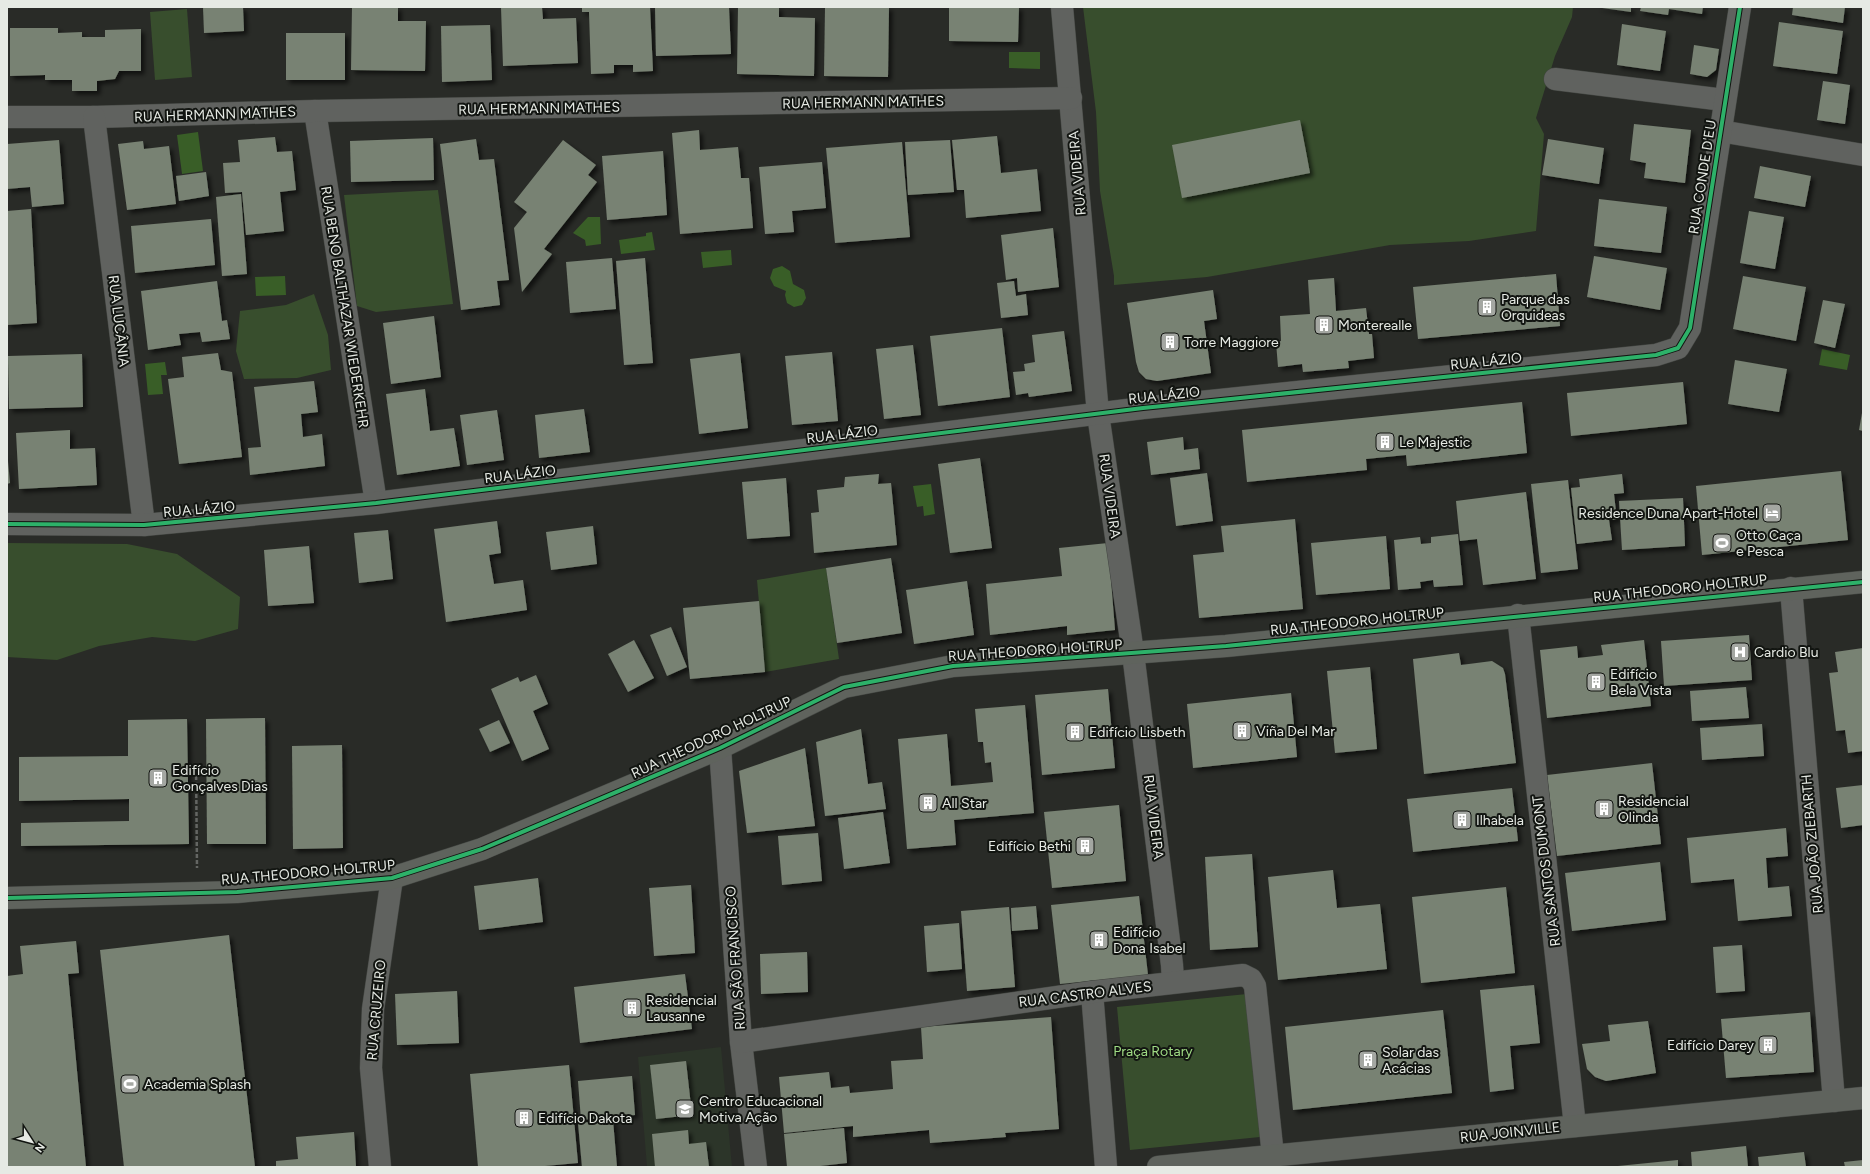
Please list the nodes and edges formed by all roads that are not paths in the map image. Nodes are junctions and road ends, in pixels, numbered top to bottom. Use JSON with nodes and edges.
{"nodes":[{"id":1,"x":1062,"y":7,"type":"edge"},
{"id":2,"x":1740,"y":7,"type":"edge"},
{"id":3,"x":1555,"y":79,"type":"dead end"},
{"id":4,"x":1071,"y":98,"type":"junction"},
{"id":5,"x":1724,"y":100,"type":"junction"},
{"id":6,"x":315,"y":111,"type":"junction"},
{"id":7,"x":7,"y":117,"type":"edge"},
{"id":8,"x":94,"y":117,"type":"junction"},
{"id":9,"x":1720,"y":131,"type":"junction"},
{"id":10,"x":1863,"y":155,"type":"edge"},
{"id":11,"x":1678,"y":348,"type":"joint"},
{"id":12,"x":1098,"y":414,"type":"junction"},
{"id":13,"x":376,"y":503,"type":"junction"},
{"id":14,"x":7,"y":524,"type":"edge"},
{"id":15,"x":144,"y":525,"type":"junction"},
{"id":16,"x":1863,"y":582,"type":"edge"},
{"id":17,"x":1791,"y":588,"type":"junction"},
{"id":18,"x":1518,"y":615,"type":"junction"},
{"id":19,"x":1133,"y":653,"type":"junction"},
{"id":20,"x":720,"y":748,"type":"junction"},
{"id":21,"x":392,"y":878,"type":"junction"},
{"id":22,"x":7,"y":898,"type":"edge"},
{"id":23,"x":1173,"y":982,"type":"junction"},
{"id":24,"x":1092,"y":992,"type":"junction"},
{"id":25,"x":741,"y":1042,"type":"junction"},
{"id":26,"x":1863,"y":1098,"type":"edge"},
{"id":27,"x":1834,"y":1101,"type":"junction"},
{"id":28,"x":1575,"y":1126,"type":"junction"},
{"id":29,"x":1273,"y":1156,"type":"junction"},
{"id":30,"x":380,"y":1167,"type":"edge"},
{"id":31,"x":756,"y":1167,"type":"edge"},
{"id":32,"x":1106,"y":1167,"type":"edge"},
{"id":33,"x":1158,"y":1167,"type":"edge"}],
"edges":[{"from":1,"to":4,"type":"street","name":"RUA VIDEIRA"},
{"from":2,"to":5,"type":"street","name":"RUA CONDE D'EU"},
{"from":3,"to":5,"type":"street"},
{"from":4,"to":6,"type":"street","name":"RUA HERMANN MATHES"},
{"from":4,"to":12,"type":"street","name":"RUA VIDEIRA"},
{"from":5,"to":9,"type":"street","name":"RUA CONDE D'EU"},
{"from":6,"to":8,"type":"street","name":"RUA HERMANN MATHES"},
{"from":6,"to":13,"type":"street","name":"RUA BENO BALTHAZAR WIEDERKEHR"},
{"from":7,"to":8,"type":"street","name":"RUA HERMANN MATHES"},
{"from":8,"to":15,"type":"street","name":"RUA LUCÂNIA"},
{"from":9,"to":10,"type":"street"},
{"from":9,"to":11,"type":"street","name":"RUA CONDE D'EU"},
{"from":11,"to":12,"type":"street","name":"RUA LÁZIO"},
{"from":12,"to":13,"type":"street","name":"RUA LÁZIO"},
{"from":12,"to":19,"type":"street","name":"RUA VIDEIRA"},
{"from":13,"to":15,"type":"street","name":"RUA LÁZIO"},
{"from":14,"to":15,"type":"street","name":"RUA LÁZIO"},
{"from":16,"to":17,"type":"main road","name":"RUA THEODORO HOLTRUP"},
{"from":17,"to":18,"type":"main road","name":"RUA THEODORO HOLTRUP"},
{"from":17,"to":27,"type":"street","name":"RUA JOÃO ZIEBARTH"},
{"from":18,"to":19,"type":"main road","name":"RUA THEODORO HOLTRUP"},
{"from":18,"to":28,"type":"street","name":"RUA SANTOS DUMONT"},
{"from":19,"to":20,"type":"main road","name":"RUA THEODORO HOLTRUP"},
{"from":19,"to":23,"type":"street","name":"RUA VIDEIRA"},
{"from":20,"to":21,"type":"main road","name":"RUA THEODORO HOLTRUP"},
{"from":20,"to":25,"type":"street","name":"RUA SÃO FRANCISCO"},
{"from":21,"to":22,"type":"main road","name":"RUA THEODORO HOLTRUP"},
{"from":21,"to":30,"type":"street","name":"RUA CRUZEIRO"},
{"from":23,"to":24,"type":"street","name":"RUA CASTRO ALVES"},
{"from":23,"to":29,"type":"street","name":"RUA CASTRO ALVES"},
{"from":24,"to":25,"type":"street","name":"RUA CASTRO ALVES"},
{"from":24,"to":32,"type":"street"},
{"from":25,"to":31,"type":"street","name":"RUA SÃO FRANCISCO"},
{"from":26,"to":27,"type":"main road","name":"RUA JOINVILLE"},
{"from":27,"to":28,"type":"main road","name":"RUA JOINVILLE"},
{"from":28,"to":29,"type":"main road","name":"RUA JOINVILLE"},
{"from":29,"to":33,"type":"main road","name":"RUA JOINVILLE"}]}
